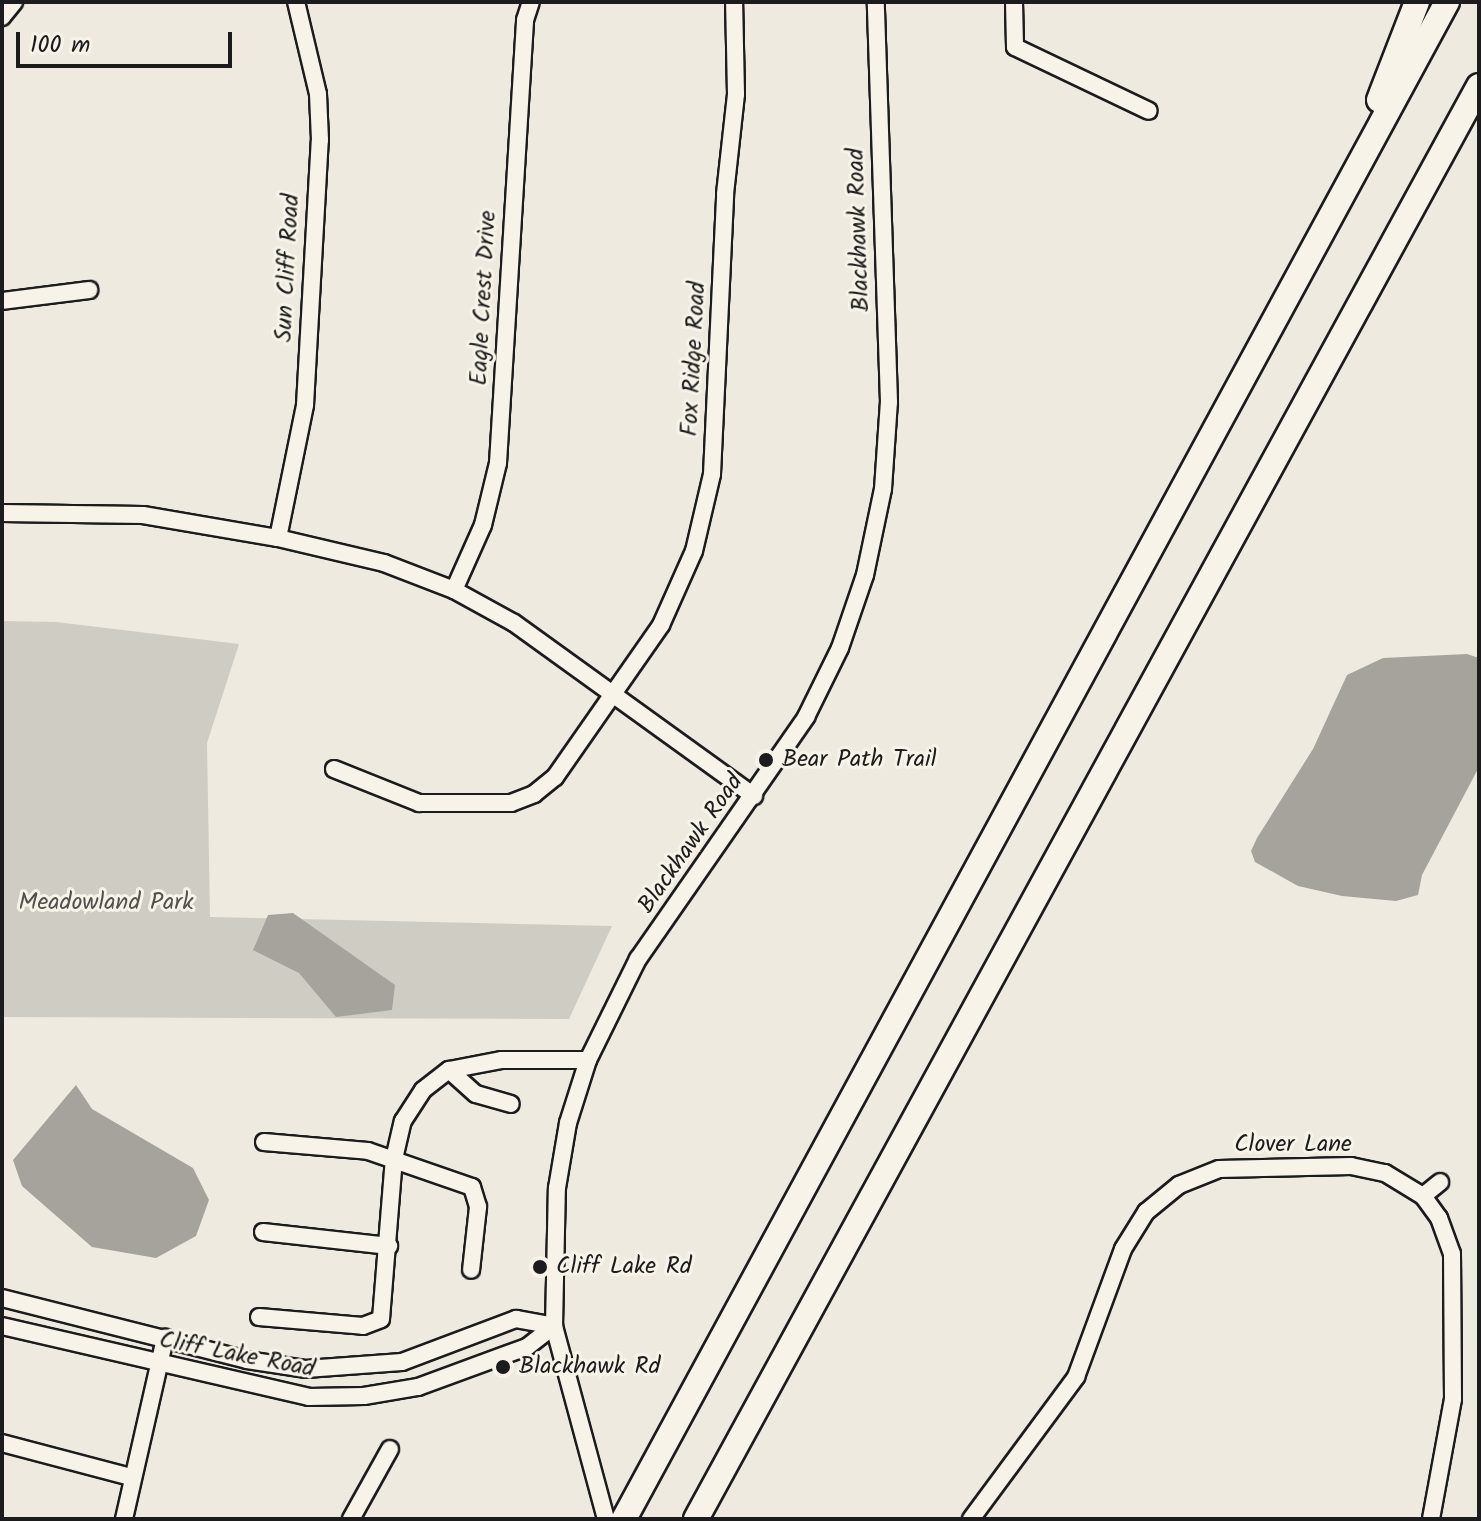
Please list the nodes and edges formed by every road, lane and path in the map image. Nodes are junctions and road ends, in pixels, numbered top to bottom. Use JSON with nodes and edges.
{"nodes":[{"id":1,"x":14,"y":2,"type":"edge"},
{"id":2,"x":296,"y":2,"type":"edge"},
{"id":3,"x":531,"y":2,"type":"edge"},
{"id":4,"x":734,"y":2,"type":"edge"},
{"id":5,"x":876,"y":2,"type":"edge"},
{"id":6,"x":1014,"y":2,"type":"edge"},
{"id":7,"x":1417,"y":2,"type":"edge"},
{"id":8,"x":1447,"y":2,"type":"edge"},
{"id":9,"x":2,"y":17,"type":"edge"},
{"id":10,"x":1479,"y":86,"type":"edge"},
{"id":11,"x":1479,"y":102,"type":"edge"},
{"id":12,"x":1149,"y":111,"type":"dead end"},
{"id":13,"x":1445,"y":149,"type":"junction"},
{"id":14,"x":1346,"y":185,"type":"junction"},
{"id":15,"x":89,"y":290,"type":"dead end"},
{"id":16,"x":2,"y":301,"type":"edge"},
{"id":17,"x":2,"y":513,"type":"edge"},
{"id":18,"x":278,"y":538,"type":"junction"},
{"id":19,"x":454,"y":590,"type":"junction"},
{"id":20,"x":615,"y":696,"type":"junction"},
{"id":21,"x":334,"y":769,"type":"dead end"},
{"id":22,"x":754,"y":796,"type":"junction"},
{"id":23,"x":588,"y":1060,"type":"junction"},
{"id":24,"x":449,"y":1070,"type":"junction"},
{"id":25,"x":511,"y":1104,"type":"dead end"},
{"id":26,"x":264,"y":1142,"type":"dead end"},
{"id":27,"x":394,"y":1159,"type":"junction"},
{"id":28,"x":1440,"y":1182,"type":"dead end"},
{"id":29,"x":1423,"y":1196,"type":"junction"},
{"id":30,"x":263,"y":1232,"type":"dead end"},
{"id":31,"x":389,"y":1246,"type":"junction"},
{"id":32,"x":471,"y":1270,"type":"dead end"},
{"id":33,"x":2,"y":1298,"type":"edge"},
{"id":34,"x":259,"y":1317,"type":"dead end"},
{"id":35,"x":2,"y":1326,"type":"edge"},
{"id":36,"x":554,"y":1326,"type":"junction"},
{"id":37,"x":165,"y":1338,"type":"junction"},
{"id":38,"x":158,"y":1364,"type":"junction"},
{"id":39,"x":2,"y":1443,"type":"edge"},
{"id":40,"x":390,"y":1449,"type":"dead end"},
{"id":41,"x":131,"y":1477,"type":"junction"},
{"id":42,"x":124,"y":1519,"type":"edge"},
{"id":43,"x":351,"y":1519,"type":"edge"},
{"id":44,"x":606,"y":1519,"type":"edge"},
{"id":45,"x":624,"y":1519,"type":"edge"},
{"id":46,"x":696,"y":1519,"type":"edge"},
{"id":47,"x":971,"y":1519,"type":"edge"},
{"id":48,"x":1431,"y":1519,"type":"edge"}],
"edges":[{"from":1,"to":9,"type":"street"},
{"from":2,"to":18,"type":"street","name":"Sun Cliff Road"},
{"from":3,"to":19,"type":"street","name":"Eagle Crest Drive"},
{"from":4,"to":20,"type":"street","name":"Fox Ridge Road"},
{"from":5,"to":22,"type":"street","name":"Blackhawk Road"},
{"from":6,"to":12,"type":"street"},
{"from":7,"to":14,"type":"highway"},
{"from":8,"to":14,"type":"highway"},
{"from":10,"to":13,"type":"highway"},
{"from":11,"to":13,"type":"highway"},
{"from":13,"to":46,"type":"highway"},
{"from":14,"to":45,"type":"highway"},
{"from":15,"to":16,"type":"street"},
{"from":17,"to":18,"type":"street"},
{"from":18,"to":19,"type":"street"},
{"from":19,"to":20,"type":"street"},
{"from":20,"to":21,"type":"street","name":"Fox Ridge Road"},
{"from":20,"to":22,"type":"street"},
{"from":22,"to":23,"type":"street","name":"Blackhawk Road"},
{"from":23,"to":24,"type":"street"},
{"from":23,"to":36,"type":"street","name":"Blackhawk Road"},
{"from":24,"to":25,"type":"street"},
{"from":24,"to":27,"type":"street"},
{"from":26,"to":27,"type":"street"},
{"from":27,"to":31,"type":"street"},
{"from":27,"to":32,"type":"street"},
{"from":28,"to":29,"type":"street"},
{"from":29,"to":47,"type":"street","name":"Clover Lane"},
{"from":29,"to":48,"type":"street","name":"Clover Lane"},
{"from":30,"to":31,"type":"street"},
{"from":31,"to":34,"type":"street"},
{"from":33,"to":37,"type":"street","name":"Cliff Lake Road"},
{"from":35,"to":38,"type":"street","name":"Cliff Lake Road"},
{"from":36,"to":37,"type":"street","name":"Cliff Lake Road"},
{"from":36,"to":38,"type":"street","name":"Cliff Lake Road"},
{"from":36,"to":44,"type":"street","name":"Blackhawk Road"},
{"from":37,"to":38,"type":"street"},
{"from":38,"to":41,"type":"street"},
{"from":39,"to":41,"type":"street"},
{"from":40,"to":43,"type":"street"},
{"from":41,"to":42,"type":"street"}]}
